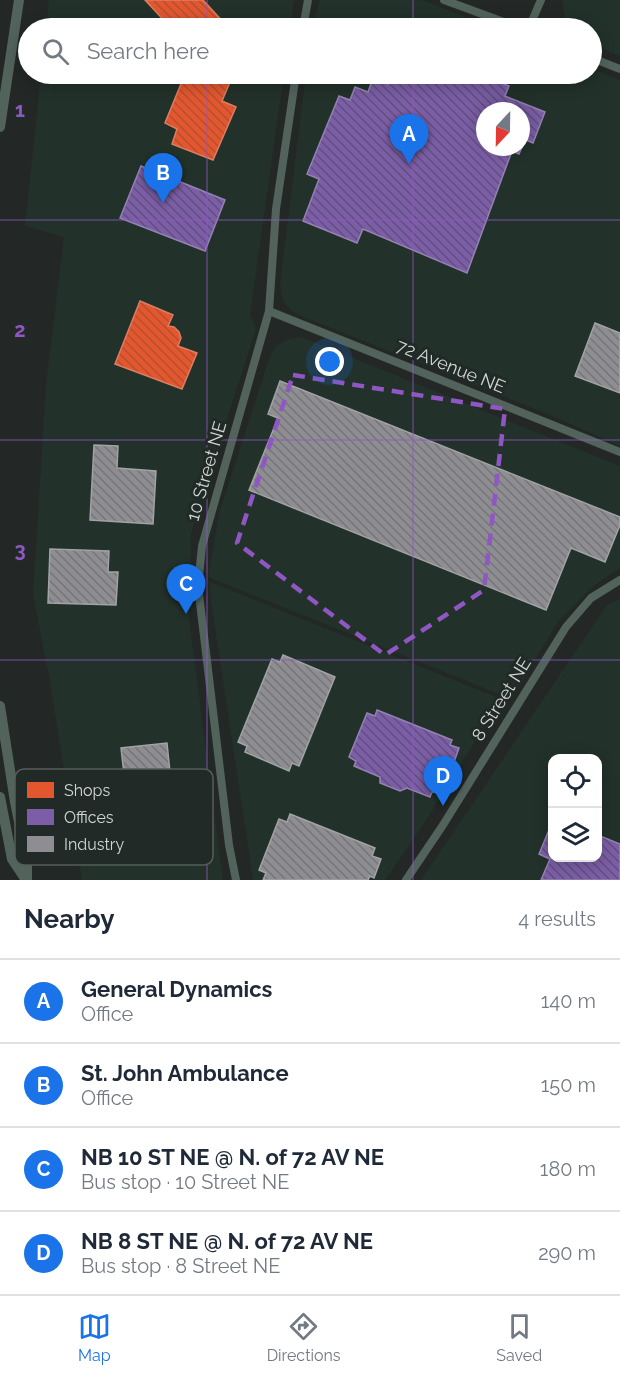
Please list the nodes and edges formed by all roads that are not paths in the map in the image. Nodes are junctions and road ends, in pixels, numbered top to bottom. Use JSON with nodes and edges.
{"nodes":[{"id":1,"x":19,"y":0,"type":"edge"},
{"id":2,"x":308,"y":0,"type":"edge"},
{"id":3,"x":444,"y":0,"type":"edge"},
{"id":4,"x":541,"y":0,"type":"edge"},
{"id":5,"x":305,"y":18,"type":"edge"},
{"id":6,"x":493,"y":18,"type":"edge"},
{"id":7,"x":534,"y":18,"type":"edge"},
{"id":8,"x":602,"y":62,"type":"edge"},
{"id":9,"x":620,"y":69,"type":"edge"},
{"id":10,"x":295,"y":84,"type":"edge"},
{"id":11,"x":0,"y":127,"type":"edge"},
{"id":12,"x":269,"y":311,"type":"junction"},
{"id":13,"x":620,"y":452,"type":"edge"},
{"id":14,"x":620,"y":580,"type":"edge"},
{"id":15,"x":0,"y":706,"type":"edge"},
{"id":16,"x":0,"y":797,"type":"edge"},
{"id":17,"x":15,"y":802,"type":"edge"},
{"id":18,"x":15,"y":863,"type":"edge"},
{"id":19,"x":16,"y":865,"type":"edge"},
{"id":20,"x":27,"y":880,"type":"edge"},
{"id":21,"x":236,"y":880,"type":"edge"},
{"id":22,"x":406,"y":880,"type":"edge"}],
"edges":[{"from":1,"to":11,"type":"street"},
{"from":2,"to":5,"type":"street"},
{"from":3,"to":6,"type":"street"},
{"from":4,"to":7,"type":"street"},
{"from":8,"to":9,"type":"street"},
{"from":10,"to":12,"type":"street","name":"10 Street NE"},
{"from":12,"to":13,"type":"street","name":"72 Avenue NE"},
{"from":12,"to":21,"type":"street","name":"10 Street NE"},
{"from":14,"to":22,"type":"street","name":"8 Street NE"},
{"from":15,"to":17,"type":"street"},
{"from":16,"to":18,"type":"street"},
{"from":19,"to":20,"type":"street"}]}
